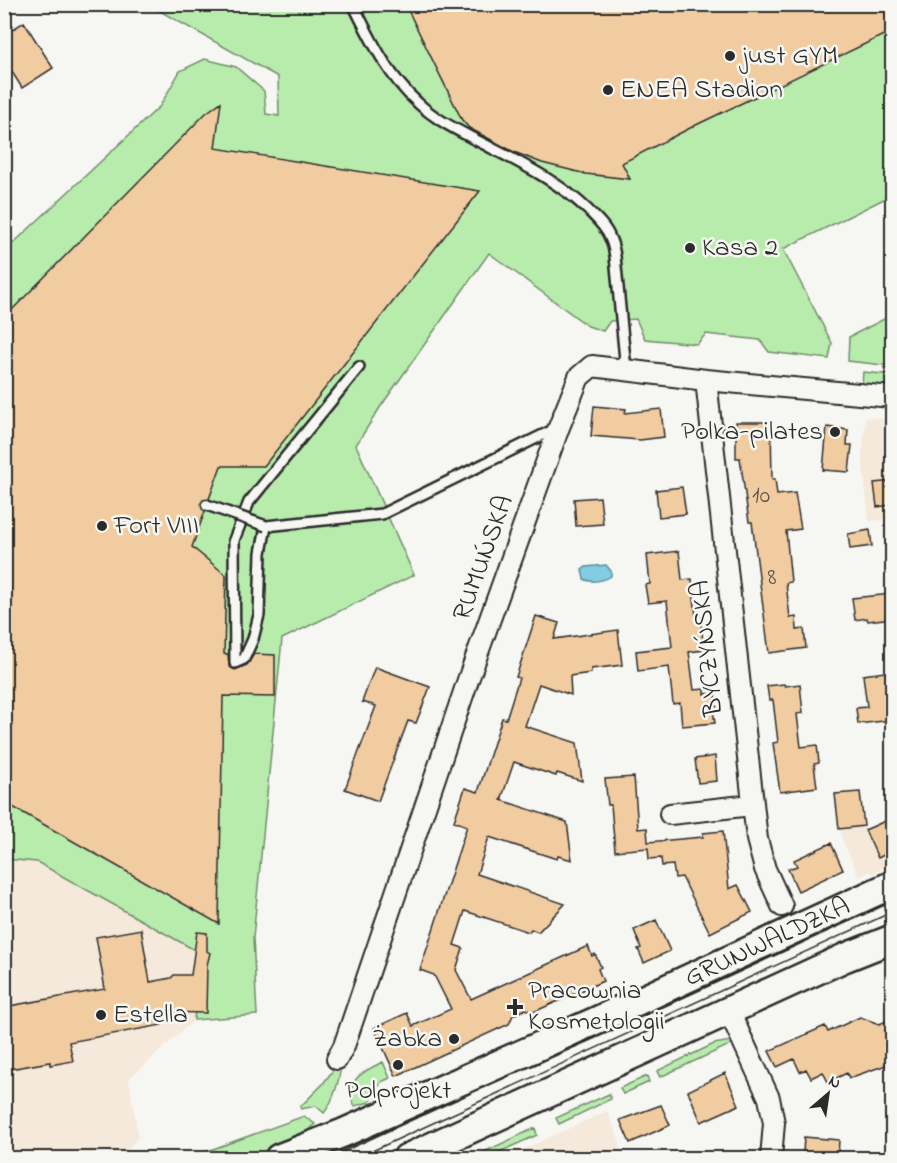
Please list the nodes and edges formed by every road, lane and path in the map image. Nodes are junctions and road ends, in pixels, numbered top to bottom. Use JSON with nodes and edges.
{"nodes":[{"id":1,"x":353,"y":4,"type":"edge"},
{"id":2,"x":359,"y":367,"type":"dead end"},
{"id":3,"x":626,"y":370,"type":"junction"},
{"id":4,"x":706,"y":380,"type":"junction"},
{"id":5,"x":892,"y":397,"type":"edge"},
{"id":6,"x":559,"y":427,"type":"junction"},
{"id":7,"x":207,"y":505,"type":"dead end"},
{"id":8,"x":266,"y":526,"type":"junction"},
{"id":9,"x":752,"y":805,"type":"junction"},
{"id":10,"x":670,"y":814,"type":"dead end"},
{"id":11,"x":892,"y":885,"type":"edge"},
{"id":12,"x":783,"y":906,"type":"dead end"},
{"id":13,"x":892,"y":939,"type":"edge"},
{"id":14,"x":729,"y":1011,"type":"junction"},
{"id":15,"x":337,"y":1059,"type":"dead end"},
{"id":16,"x":279,"y":1158,"type":"edge"},
{"id":17,"x":407,"y":1158,"type":"edge"},
{"id":18,"x":771,"y":1158,"type":"edge"}],
"edges":[{"from":1,"to":3,"type":"lane"},
{"from":2,"to":8,"type":"lane"},
{"from":3,"to":4,"type":"street","name":"RUMUŃSKA"},
{"from":3,"to":6,"type":"street","name":"RUMUŃSKA"},
{"from":4,"to":5,"type":"street","name":"RUMUŃSKA"},
{"from":4,"to":9,"type":"street","name":"BYCZYŃSKA"},
{"from":6,"to":8,"type":"lane"},
{"from":6,"to":15,"type":"street","name":"RUMUŃSKA"},
{"from":7,"to":8,"type":"lane","bridge":true},
{"from":9,"to":10,"type":"street"},
{"from":9,"to":12,"type":"street","name":"BYCZYŃSKA"},
{"from":11,"to":16,"type":"street","name":"GRUNWALDZKA"},
{"from":13,"to":14,"type":"street","name":"GRUNWALDZKA"},
{"from":14,"to":17,"type":"street","name":"GRUNWALDZKA"},
{"from":14,"to":18,"type":"street"}]}
